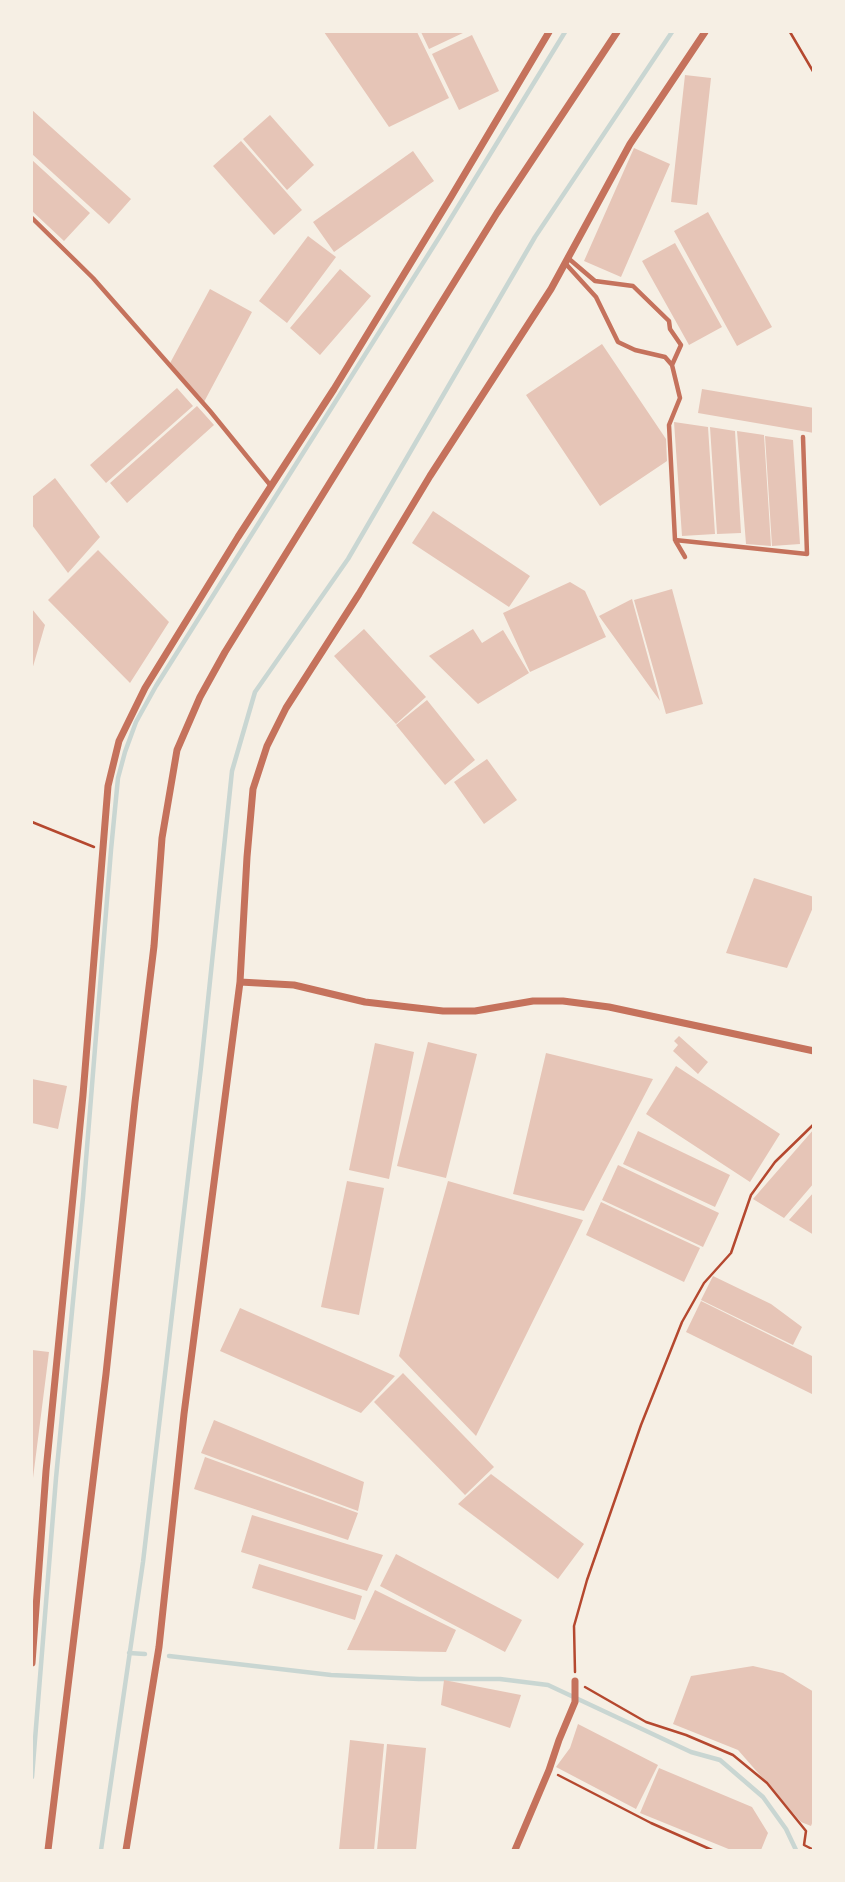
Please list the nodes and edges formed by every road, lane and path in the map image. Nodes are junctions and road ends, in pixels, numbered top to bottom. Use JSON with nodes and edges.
{"nodes":[{"id":1,"x":549,"y":32,"type":"edge"},
{"id":2,"x":617,"y":32,"type":"edge"},
{"id":3,"x":705,"y":32,"type":"edge"},
{"id":4,"x":789,"y":32,"type":"edge"},
{"id":5,"x":814,"y":73,"type":"edge"},
{"id":6,"x":32,"y":218,"type":"edge"},
{"id":7,"x":566,"y":260,"type":"junction"},
{"id":8,"x":672,"y":365,"type":"junction"},
{"id":9,"x":803,"y":437,"type":"dead end"},
{"id":10,"x":271,"y":485,"type":"junction"},
{"id":11,"x":674,"y":540,"type":"junction"},
{"id":12,"x":685,"y":557,"type":"dead end"},
{"id":13,"x":32,"y":822,"type":"edge"},
{"id":14,"x":103,"y":851,"type":"junction"},
{"id":15,"x":240,"y":982,"type":"junction"},
{"id":16,"x":814,"y":1051,"type":"edge"},
{"id":17,"x":814,"y":1124,"type":"edge"},
{"id":18,"x":32,"y":1663,"type":"edge"},
{"id":19,"x":575,"y":1685,"type":"junction"},
{"id":20,"x":549,"y":1770,"type":"junction"},
{"id":21,"x":48,"y":1850,"type":"edge"},
{"id":22,"x":126,"y":1850,"type":"edge"},
{"id":23,"x":515,"y":1850,"type":"edge"},
{"id":24,"x":712,"y":1850,"type":"edge"},
{"id":25,"x":814,"y":1850,"type":"edge"}],
"edges":[{"from":1,"to":10,"type":"street"},
{"from":2,"to":21,"type":"street"},
{"from":3,"to":7,"type":"street"},
{"from":4,"to":5,"type":"path"},
{"from":6,"to":10,"type":"lane"},
{"from":7,"to":8,"type":"lane"},
{"from":7,"to":8,"type":"lane"},
{"from":7,"to":15,"type":"street"},
{"from":8,"to":11,"type":"lane"},
{"from":9,"to":11,"type":"lane"},
{"from":10,"to":14,"type":"street"},
{"from":11,"to":12,"type":"lane"},
{"from":13,"to":14,"type":"path"},
{"from":14,"to":18,"type":"street"},
{"from":15,"to":16,"type":"street"},
{"from":15,"to":22,"type":"street"},
{"from":17,"to":19,"type":"path"},
{"from":19,"to":20,"type":"street"},
{"from":19,"to":25,"type":"path"},
{"from":20,"to":23,"type":"street"},
{"from":20,"to":24,"type":"path"}]}
